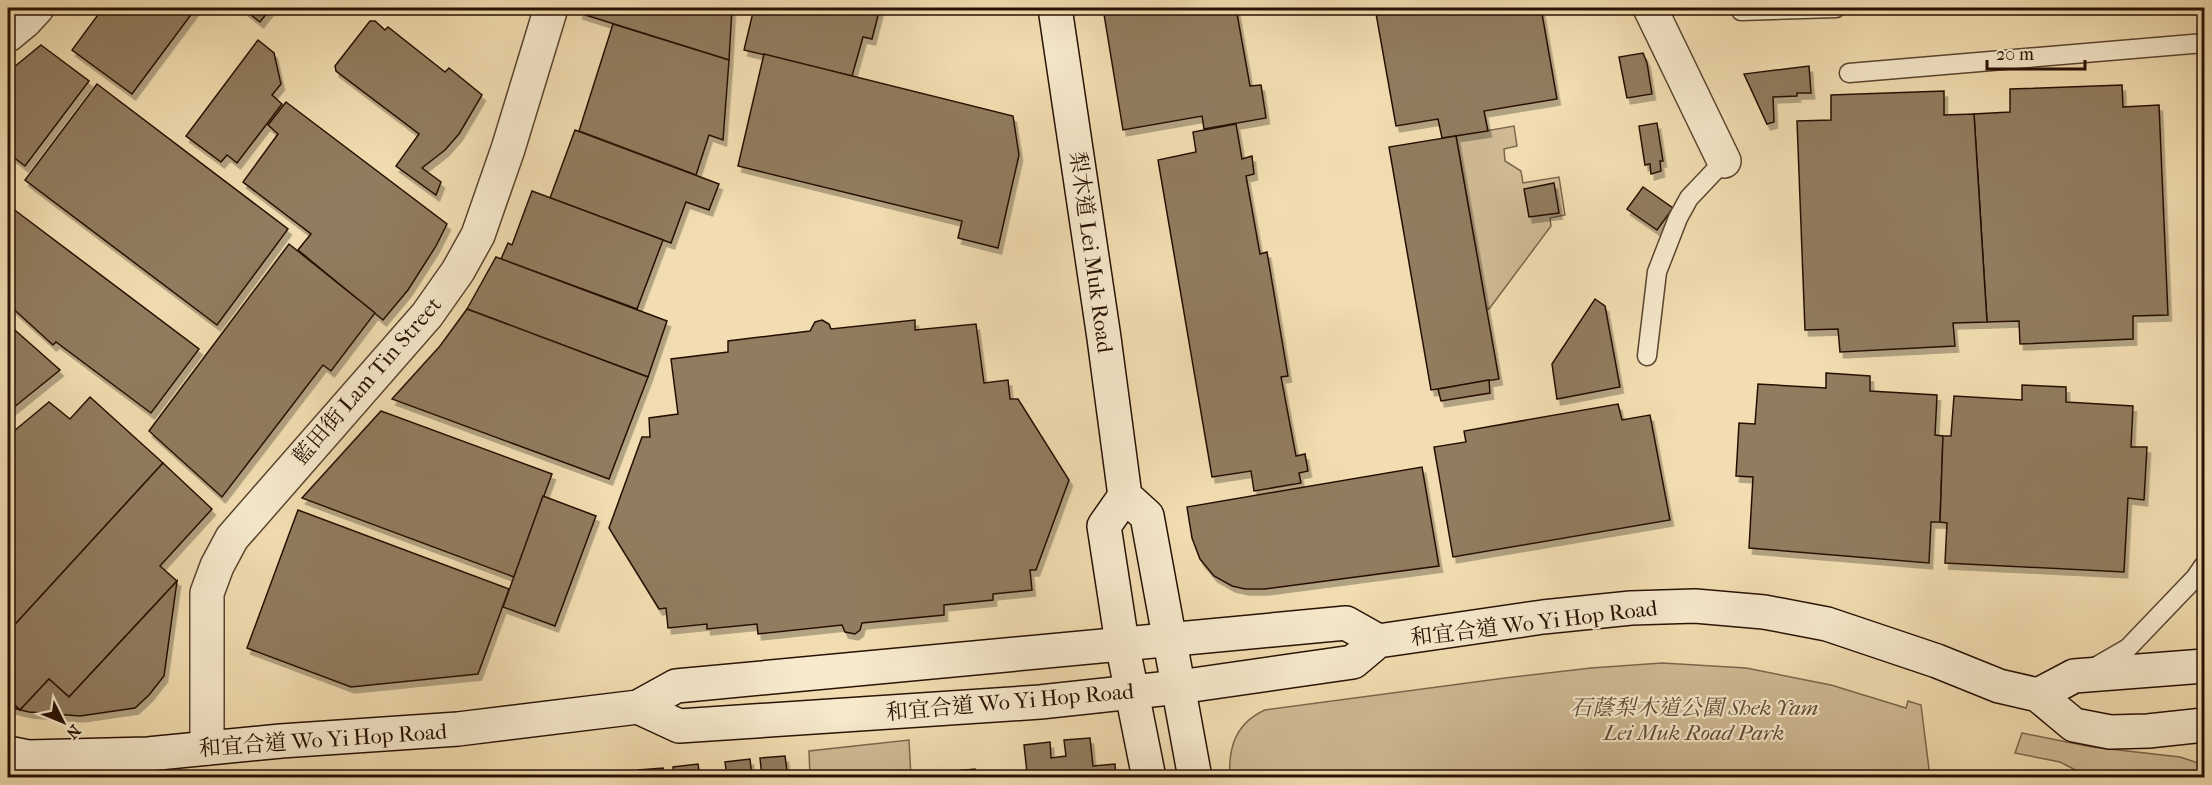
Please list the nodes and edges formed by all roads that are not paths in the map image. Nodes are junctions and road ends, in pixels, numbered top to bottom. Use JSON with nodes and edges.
{"nodes":[{"id":1,"x":37,"y":8,"type":"edge"},
{"id":2,"x":551,"y":8,"type":"edge"},
{"id":3,"x":1055,"y":8,"type":"edge"},
{"id":4,"x":1650,"y":8,"type":"edge"},
{"id":5,"x":1836,"y":8,"type":"edge"},
{"id":6,"x":1741,"y":11,"type":"dead end"},
{"id":7,"x":8,"y":36,"type":"edge"},
{"id":8,"x":2205,"y":43,"type":"edge"},
{"id":9,"x":1849,"y":73,"type":"dead end"},
{"id":10,"x":1724,"y":161,"type":"joint"},
{"id":11,"x":1647,"y":356,"type":"dead end"},
{"id":12,"x":1125,"y":496,"type":"junction"},
{"id":13,"x":2205,"y":565,"type":"edge"},
{"id":14,"x":1171,"y":639,"type":"junction"},
{"id":15,"x":1378,"y":641,"type":"junction"},
{"id":16,"x":1122,"y":643,"type":"junction"},
{"id":17,"x":2205,"y":666,"type":"edge"},
{"id":18,"x":2074,"y":676,"type":"junction"},
{"id":19,"x":1179,"y":687,"type":"junction"},
{"id":20,"x":1133,"y":692,"type":"junction"},
{"id":21,"x":2038,"y":695,"type":"junction"},
{"id":22,"x":638,"y":707,"type":"junction"},
{"id":23,"x":2205,"y":725,"type":"edge"},
{"id":24,"x":207,"y":748,"type":"junction"},
{"id":25,"x":8,"y":753,"type":"edge"},
{"id":26,"x":1149,"y":777,"type":"edge"},
{"id":27,"x":1195,"y":777,"type":"edge"}],
"edges":[{"from":1,"to":7,"type":"main road"},
{"from":2,"to":24,"type":"main road","name":"藍田街 Lam Tin Street"},
{"from":3,"to":12,"type":"main road","name":"梨木道 Lei Muk Road"},
{"from":4,"to":10,"type":"main road"},
{"from":5,"to":6,"type":"lane"},
{"from":8,"to":9,"type":"lane"},
{"from":10,"to":11,"type":"lane"},
{"from":12,"to":14,"type":"main road"},
{"from":12,"to":16,"type":"main road"},
{"from":13,"to":18,"type":"lane"},
{"from":14,"to":15,"type":"main road","name":"和宜合道 Wo Yi Hop Road"},
{"from":14,"to":16,"type":"main road","name":"和宜合道 Wo Yi Hop Road"},
{"from":14,"to":19,"type":"main road"},
{"from":15,"to":19,"type":"main road","name":"和宜合道 Wo Yi Hop Road"},
{"from":15,"to":21,"type":"main road","name":"和宜合道 Wo Yi Hop Road"},
{"from":16,"to":20,"type":"main road"},
{"from":16,"to":22,"type":"main road","name":"和宜合道 Wo Yi Hop Road"},
{"from":17,"to":18,"type":"main road"},
{"from":18,"to":21,"type":"main road"},
{"from":19,"to":20,"type":"main road","name":"和宜合道 Wo Yi Hop Road"},
{"from":19,"to":27,"type":"main road"},
{"from":20,"to":22,"type":"main road","name":"和宜合道 Wo Yi Hop Road"},
{"from":20,"to":26,"type":"main road"},
{"from":21,"to":23,"type":"main road","name":"和宜合道 Wo Yi Hop Road"},
{"from":22,"to":24,"type":"main road","name":"和宜合道 Wo Yi Hop Road"},
{"from":24,"to":25,"type":"main road","name":"和宜合道 Wo Yi Hop Road"}]}
